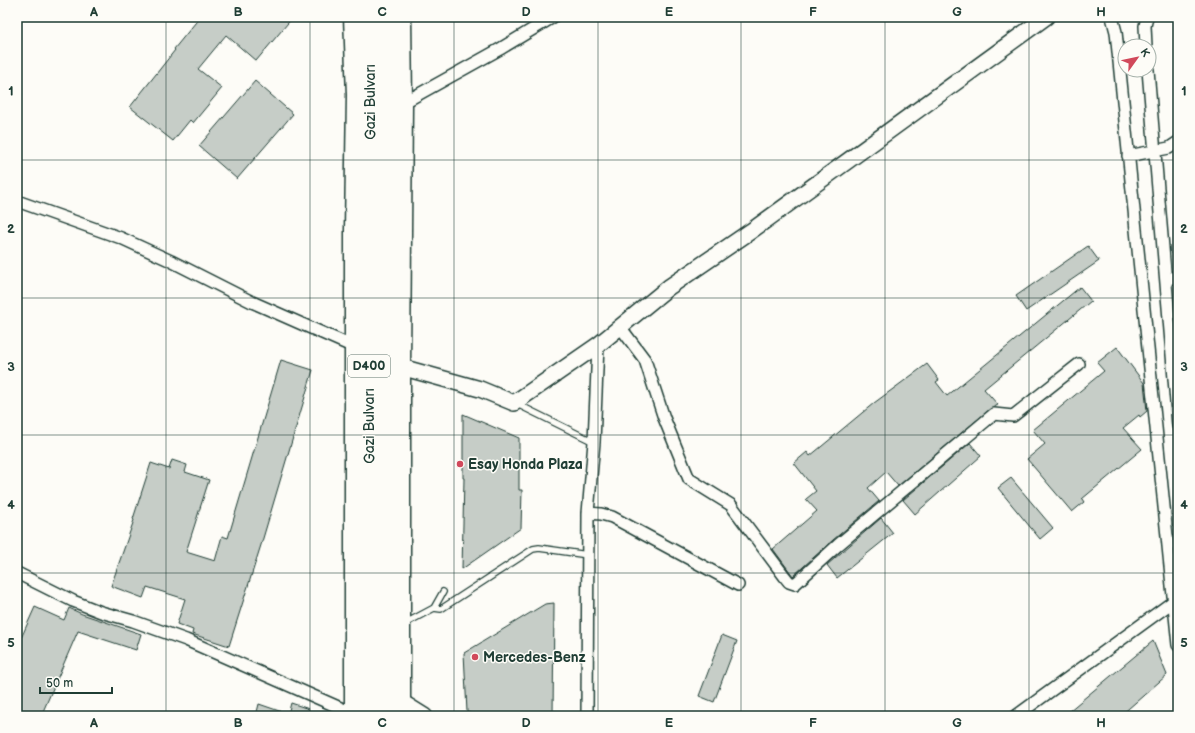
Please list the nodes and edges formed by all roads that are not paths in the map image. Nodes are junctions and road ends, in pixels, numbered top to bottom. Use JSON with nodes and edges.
{"nodes":[{"id":1,"x":353,"y":17,"type":"edge"},
{"id":2,"x":370,"y":17,"type":"edge"},
{"id":3,"x":387,"y":17,"type":"edge"},
{"id":4,"x":402,"y":17,"type":"edge"},
{"id":5,"x":553,"y":17,"type":"edge"},
{"id":6,"x":1046,"y":17,"type":"edge"},
{"id":7,"x":1112,"y":17,"type":"edge"},
{"id":8,"x":1147,"y":17,"type":"edge"},
{"id":9,"x":1146,"y":38,"type":"edge"},
{"id":10,"x":1149,"y":78,"type":"edge"},
{"id":11,"x":403,"y":104,"type":"junction"},
{"id":12,"x":1178,"y":142,"type":"edge"},
{"id":13,"x":1155,"y":151,"type":"junction"},
{"id":14,"x":1128,"y":156,"type":"junction"},
{"id":15,"x":17,"y":201,"type":"edge"},
{"id":16,"x":1178,"y":277,"type":"edge"},
{"id":17,"x":1166,"y":279,"type":"junction"},
{"id":18,"x":621,"y":328,"type":"junction"},
{"id":19,"x":598,"y":345,"type":"junction"},
{"id":20,"x":362,"y":348,"type":"junction"},
{"id":21,"x":1079,"y":364,"type":"dead end"},
{"id":22,"x":401,"y":367,"type":"junction"},
{"id":23,"x":514,"y":403,"type":"junction"},
{"id":24,"x":1178,"y":426,"type":"edge"},
{"id":25,"x":594,"y":442,"type":"junction"},
{"id":26,"x":588,"y":513,"type":"junction"},
{"id":27,"x":588,"y":555,"type":"junction"},
{"id":28,"x":17,"y":573,"type":"edge"},
{"id":29,"x":738,"y":585,"type":"dead end"},
{"id":30,"x":443,"y":592,"type":"dead end"},
{"id":31,"x":1174,"y":601,"type":"junction"},
{"id":32,"x":434,"y":608,"type":"junction"},
{"id":33,"x":400,"y":626,"type":"junction"},
{"id":34,"x":1178,"y":645,"type":"edge"},
{"id":35,"x":401,"y":708,"type":"edge"},
{"id":36,"x":358,"y":715,"type":"edge"},
{"id":37,"x":384,"y":716,"type":"edge"},
{"id":38,"x":425,"y":716,"type":"edge"},
{"id":39,"x":586,"y":716,"type":"edge"},
{"id":40,"x":1016,"y":716,"type":"edge"}],
"edges":[{"from":1,"to":20,"type":"highway"},
{"from":2,"to":20,"type":"highway","name":"Gazi Bulvarı","number":"D400"},
{"from":3,"to":37,"type":"highway","name":"Gazi Bulvarı","number":"D400"},
{"from":4,"to":11,"type":"highway"},
{"from":5,"to":11,"type":"street"},
{"from":6,"to":18,"type":"main road"},
{"from":7,"to":14,"type":"street"},
{"from":8,"to":9,"type":"street"},
{"from":10,"to":13,"type":"street"},
{"from":11,"to":22,"type":"highway"},
{"from":12,"to":13,"type":"street"},
{"from":13,"to":14,"type":"street"},
{"from":13,"to":17,"type":"street"},
{"from":14,"to":31,"type":"street"},
{"from":15,"to":20,"type":"street"},
{"from":16,"to":17,"type":"street"},
{"from":17,"to":24,"type":"street"},
{"from":18,"to":19,"type":"main road"},
{"from":18,"to":21,"type":"street"},
{"from":19,"to":23,"type":"main road"},
{"from":19,"to":25,"type":"street"},
{"from":20,"to":36,"type":"highway","name":"Gazi Bulvarı","number":"D400"},
{"from":22,"to":23,"type":"main road"},
{"from":22,"to":33,"type":"highway"},
{"from":23,"to":25,"type":"lane"},
{"from":25,"to":26,"type":"street"},
{"from":26,"to":27,"type":"street"},
{"from":26,"to":29,"type":"street"},
{"from":27,"to":32,"type":"lane"},
{"from":27,"to":39,"type":"street"},
{"from":28,"to":36,"type":"street"},
{"from":30,"to":32,"type":"lane"},
{"from":31,"to":34,"type":"street"},
{"from":31,"to":40,"type":"street"},
{"from":32,"to":33,"type":"lane"},
{"from":33,"to":35,"type":"highway"},
{"from":35,"to":38,"type":"street"}]}
